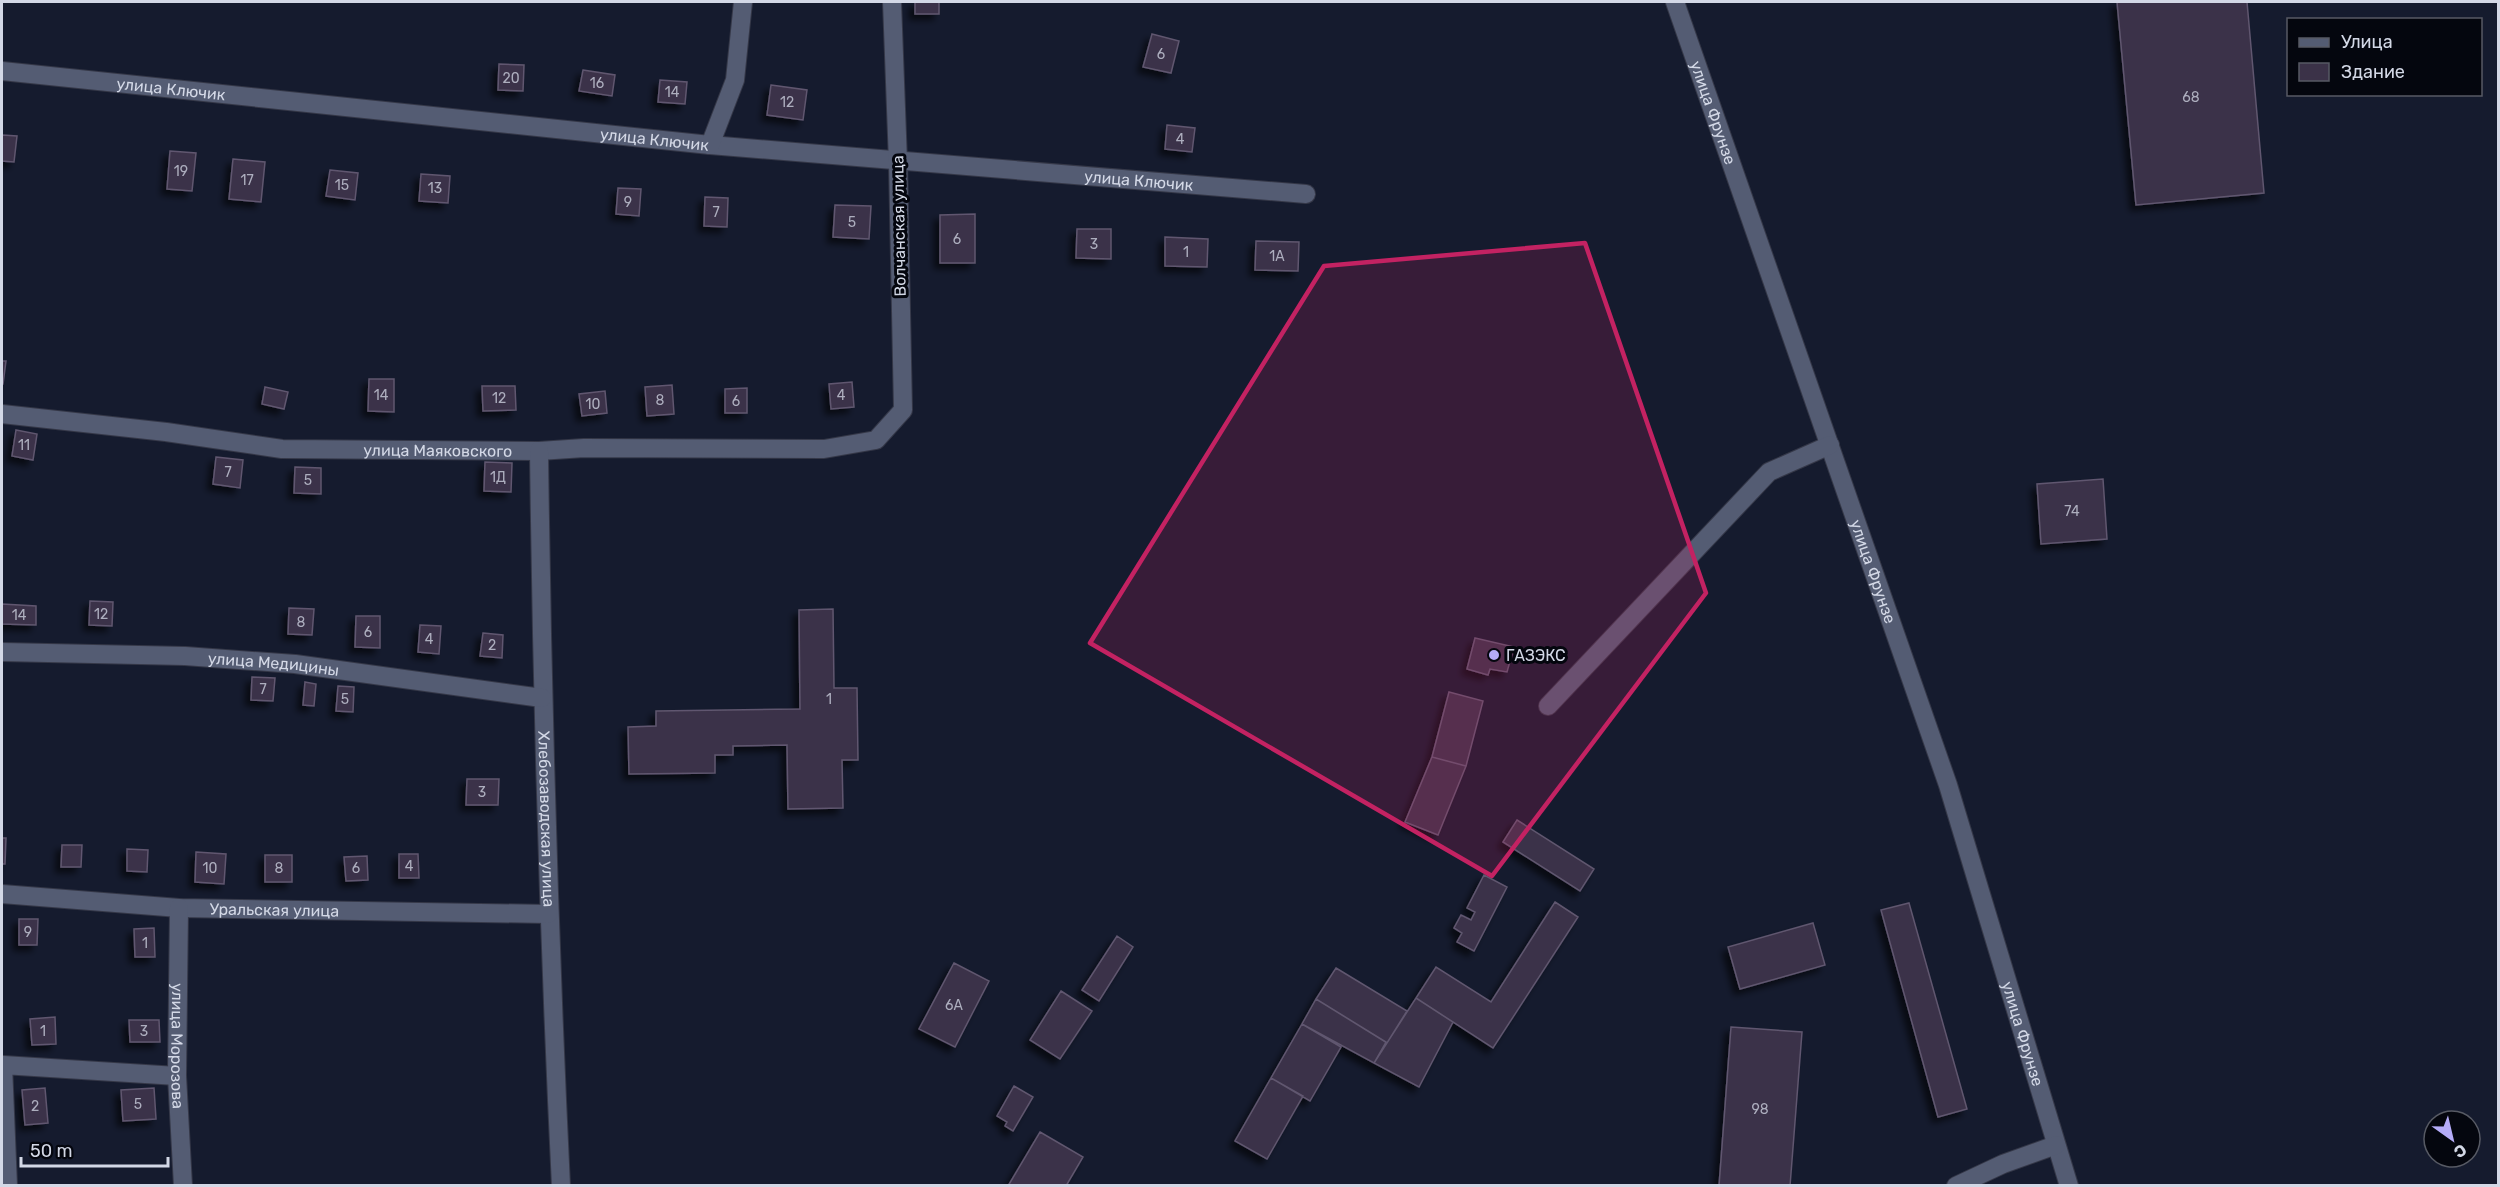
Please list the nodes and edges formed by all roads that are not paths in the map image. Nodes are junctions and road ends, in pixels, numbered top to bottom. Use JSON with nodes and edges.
{"nodes":[{"id":1,"x":743,"y":2,"type":"edge"},
{"id":2,"x":892,"y":2,"type":"edge"},
{"id":3,"x":1675,"y":2,"type":"edge"},
{"id":4,"x":2,"y":71,"type":"edge"},
{"id":5,"x":710,"y":145,"type":"junction"},
{"id":6,"x":898,"y":162,"type":"junction"},
{"id":7,"x":1306,"y":194,"type":"dead end"},
{"id":8,"x":2,"y":414,"type":"edge"},
{"id":9,"x":876,"y":440,"type":"joint"},
{"id":10,"x":1830,"y":445,"type":"junction"},
{"id":11,"x":539,"y":451,"type":"junction"},
{"id":12,"x":2,"y":652,"type":"edge"},
{"id":13,"x":542,"y":698,"type":"junction"},
{"id":14,"x":1548,"y":706,"type":"dead end"},
{"id":15,"x":2,"y":894,"type":"edge"},
{"id":16,"x":179,"y":908,"type":"junction"},
{"id":17,"x":548,"y":915,"type":"junction"},
{"id":18,"x":177,"y":1076,"type":"junction"},
{"id":19,"x":2056,"y":1145,"type":"junction"},
{"id":20,"x":8,"y":1185,"type":"edge"},
{"id":21,"x":183,"y":1185,"type":"edge"},
{"id":22,"x":561,"y":1185,"type":"edge"},
{"id":23,"x":1956,"y":1185,"type":"edge"},
{"id":24,"x":2069,"y":1185,"type":"edge"}],
"edges":[{"from":1,"to":5,"type":"street"},
{"from":2,"to":6,"type":"street","name":"Волчанская улица"},
{"from":3,"to":10,"type":"street","name":"улица Фрунзе"},
{"from":4,"to":5,"type":"street","name":"улица Ключик"},
{"from":5,"to":6,"type":"street","name":"улица Ключик"},
{"from":6,"to":7,"type":"street","name":"улица Ключик"},
{"from":6,"to":9,"type":"street","name":"Волчанская улица"},
{"from":8,"to":11,"type":"street","name":"улица Маяковского"},
{"from":9,"to":11,"type":"street","name":"улица Маяковского"},
{"from":10,"to":14,"type":"street"},
{"from":10,"to":19,"type":"street","name":"улица Фрунзе"},
{"from":11,"to":13,"type":"street","name":"Хлебозаводская улица"},
{"from":12,"to":13,"type":"street","name":"улица Медицины"},
{"from":13,"to":17,"type":"street","name":"Хлебозаводская улица"},
{"from":15,"to":16,"type":"street","name":"Уральская улица"},
{"from":16,"to":17,"type":"street","name":"Уральская улица"},
{"from":16,"to":18,"type":"street","name":"улица Морозова"},
{"from":17,"to":22,"type":"street","name":"Хлебозаводская улица"},
{"from":18,"to":20,"type":"street"},
{"from":18,"to":21,"type":"street","name":"улица Морозова"},
{"from":19,"to":23,"type":"street"},
{"from":19,"to":24,"type":"street","name":"улица Фрунзе"}]}
